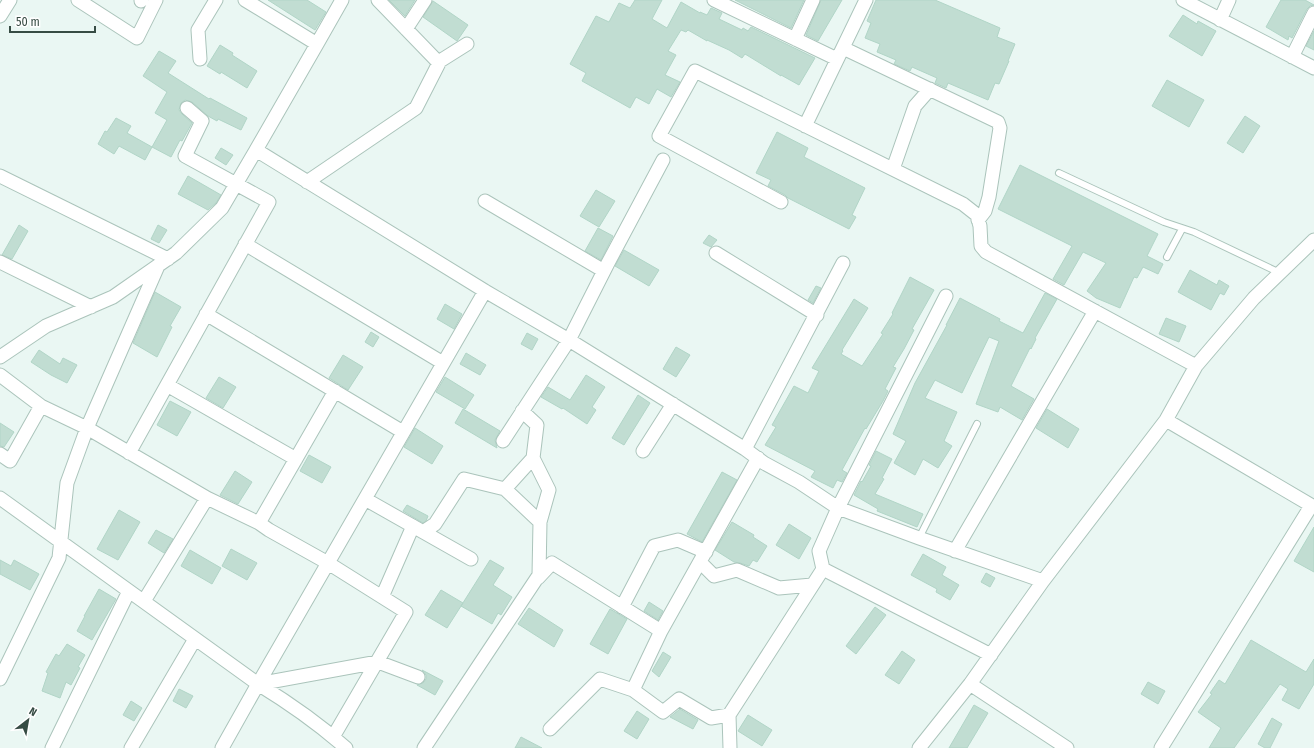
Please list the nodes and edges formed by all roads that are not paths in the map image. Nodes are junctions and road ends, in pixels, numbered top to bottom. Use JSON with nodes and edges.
{"nodes":[{"id":1,"x":10,"y":0,"type":"edge"},
{"id":2,"x":78,"y":0,"type":"edge"},
{"id":3,"x":156,"y":0,"type":"edge"},
{"id":4,"x":216,"y":0,"type":"edge"},
{"id":5,"x":247,"y":0,"type":"edge"},
{"id":6,"x":342,"y":0,"type":"edge"},
{"id":7,"x":378,"y":0,"type":"edge"},
{"id":8,"x":425,"y":0,"type":"edge"},
{"id":9,"x":714,"y":0,"type":"edge"},
{"id":10,"x":813,"y":0,"type":"edge"},
{"id":11,"x":866,"y":0,"type":"edge"},
{"id":12,"x":1183,"y":0,"type":"edge"},
{"id":13,"x":1229,"y":0,"type":"edge"},
{"id":14,"x":1314,"y":13,"type":"edge"},
{"id":15,"x":0,"y":16,"type":"edge"},
{"id":16,"x":1220,"y":20,"type":"junction"},
{"id":17,"x":406,"y":29,"type":"junction"},
{"id":18,"x":795,"y":40,"type":"junction"},
{"id":19,"x":317,"y":44,"type":"junction"},
{"id":20,"x":467,"y":44,"type":"dead end"},
{"id":21,"x":840,"y":54,"type":"junction"},
{"id":22,"x":1292,"y":57,"type":"junction"},
{"id":23,"x":200,"y":59,"type":"dead end"},
{"id":24,"x":439,"y":63,"type":"junction"},
{"id":25,"x":1314,"y":68,"type":"edge"},
{"id":26,"x":930,"y":90,"type":"junction"},
{"id":27,"x":187,"y":108,"type":"dead end"},
{"id":28,"x":806,"y":126,"type":"junction"},
{"id":29,"x":256,"y":150,"type":"junction"},
{"id":30,"x":663,"y":160,"type":"dead end"},
{"id":31,"x":893,"y":170,"type":"junction"},
{"id":32,"x":1059,"y":173,"type":"dead end"},
{"id":33,"x":0,"y":176,"type":"edge"},
{"id":34,"x":307,"y":182,"type":"junction"},
{"id":35,"x":236,"y":185,"type":"junction"},
{"id":36,"x":485,"y":201,"type":"dead end"},
{"id":37,"x":781,"y":202,"type":"dead end"},
{"id":38,"x":978,"y":220,"type":"junction"},
{"id":39,"x":1182,"y":229,"type":"junction"},
{"id":40,"x":1314,"y":240,"type":"edge"},
{"id":41,"x":245,"y":244,"type":"junction"},
{"id":42,"x":716,"y":253,"type":"dead end"},
{"id":43,"x":1167,"y":257,"type":"dead end"},
{"id":44,"x":163,"y":262,"type":"junction"},
{"id":45,"x":844,"y":263,"type":"dead end"},
{"id":46,"x":3,"y":266,"type":"edge"},
{"id":47,"x":604,"y":271,"type":"junction"},
{"id":48,"x":1280,"y":273,"type":"junction"},
{"id":49,"x":485,"y":290,"type":"junction"},
{"id":50,"x":946,"y":296,"type":"dead end"},
{"id":51,"x":90,"y":307,"type":"junction"},
{"id":52,"x":1095,"y":311,"type":"junction"},
{"id":53,"x":206,"y":314,"type":"junction"},
{"id":54,"x":817,"y":315,"type":"junction"},
{"id":55,"x":569,"y":340,"type":"junction"},
{"id":56,"x":0,"y":357,"type":"edge"},
{"id":57,"x":443,"y":363,"type":"junction"},
{"id":58,"x":1196,"y":366,"type":"junction"},
{"id":59,"x":0,"y":375,"type":"edge"},
{"id":60,"x":167,"y":385,"type":"junction"},
{"id":61,"x":335,"y":391,"type":"junction"},
{"id":62,"x":673,"y":404,"type":"junction"},
{"id":63,"x":41,"y":406,"type":"junction"},
{"id":64,"x":522,"y":411,"type":"junction"},
{"id":65,"x":1166,"y":420,"type":"junction"},
{"id":66,"x":978,"y":424,"type":"dead end"},
{"id":67,"x":87,"y":428,"type":"junction"},
{"id":68,"x":403,"y":432,"type":"junction"},
{"id":69,"x":503,"y":441,"type":"dead end"},
{"id":70,"x":745,"y":449,"type":"junction"},
{"id":71,"x":643,"y":451,"type":"dead end"},
{"id":72,"x":129,"y":452,"type":"junction"},
{"id":73,"x":0,"y":454,"type":"edge"},
{"id":74,"x":533,"y":458,"type":"junction"},
{"id":75,"x":758,"y":458,"type":"junction"},
{"id":76,"x":296,"y":459,"type":"junction"},
{"id":77,"x":505,"y":489,"type":"junction"},
{"id":78,"x":0,"y":498,"type":"edge"},
{"id":79,"x":208,"y":498,"type":"junction"},
{"id":80,"x":365,"y":499,"type":"junction"},
{"id":81,"x":1313,"y":507,"type":"edge"},
{"id":82,"x":838,"y":508,"type":"junction"},
{"id":83,"x":540,"y":522,"type":"junction"},
{"id":84,"x":259,"y":523,"type":"junction"},
{"id":85,"x":418,"y":529,"type":"junction"},
{"id":86,"x":919,"y":538,"type":"junction"},
{"id":87,"x":61,"y":542,"type":"junction"},
{"id":88,"x":955,"y":551,"type":"junction"},
{"id":89,"x":703,"y":557,"type":"junction"},
{"id":90,"x":471,"y":559,"type":"dead end"},
{"id":91,"x":328,"y":563,"type":"junction"},
{"id":92,"x":823,"y":569,"type":"junction"},
{"id":93,"x":538,"y":578,"type":"junction"},
{"id":94,"x":1043,"y":581,"type":"junction"},
{"id":95,"x":812,"y":585,"type":"junction"},
{"id":96,"x":129,"y":591,"type":"junction"},
{"id":97,"x":382,"y":597,"type":"junction"},
{"id":98,"x":144,"y":601,"type":"junction"},
{"id":99,"x":622,"y":607,"type":"junction"},
{"id":100,"x":661,"y":631,"type":"junction"},
{"id":101,"x":195,"y":639,"type":"junction"},
{"id":102,"x":991,"y":655,"type":"junction"},
{"id":103,"x":378,"y":662,"type":"junction"},
{"id":104,"x":418,"y":677,"type":"dead end"},
{"id":105,"x":0,"y":679,"type":"edge"},
{"id":106,"x":258,"y":684,"type":"junction"},
{"id":107,"x":970,"y":684,"type":"junction"},
{"id":108,"x":633,"y":690,"type":"junction"},
{"id":109,"x":729,"y":716,"type":"junction"},
{"id":110,"x":550,"y":729,"type":"dead end"},
{"id":111,"x":333,"y":737,"type":"junction"},
{"id":112,"x":52,"y":748,"type":"edge"},
{"id":113,"x":131,"y":748,"type":"edge"},
{"id":114,"x":222,"y":748,"type":"edge"},
{"id":115,"x":346,"y":748,"type":"edge"},
{"id":116,"x":424,"y":748,"type":"edge"},
{"id":117,"x":730,"y":748,"type":"edge"},
{"id":118,"x":919,"y":748,"type":"edge"},
{"id":119,"x":1067,"y":748,"type":"edge"},
{"id":120,"x":1161,"y":748,"type":"edge"}],
"edges":[{"from":1,"to":15,"type":"street"},
{"from":2,"to":3,"type":"street"},
{"from":4,"to":23,"type":"street"},
{"from":5,"to":19,"type":"street"},
{"from":6,"to":19,"type":"street"},
{"from":7,"to":17,"type":"street"},
{"from":8,"to":17,"type":"street"},
{"from":9,"to":18,"type":"street"},
{"from":10,"to":18,"type":"street"},
{"from":11,"to":21,"type":"street"},
{"from":12,"to":16,"type":"street"},
{"from":13,"to":16,"type":"street"},
{"from":14,"to":22,"type":"street"},
{"from":16,"to":22,"type":"street"},
{"from":17,"to":24,"type":"street"},
{"from":18,"to":21,"type":"street"},
{"from":19,"to":29,"type":"street"},
{"from":20,"to":24,"type":"street"},
{"from":21,"to":26,"type":"street"},
{"from":21,"to":28,"type":"street"},
{"from":22,"to":25,"type":"street"},
{"from":24,"to":34,"type":"street"},
{"from":26,"to":31,"type":"street"},
{"from":26,"to":38,"type":"street"},
{"from":27,"to":35,"type":"street"},
{"from":28,"to":31,"type":"street"},
{"from":28,"to":37,"type":"street"},
{"from":29,"to":34,"type":"street"},
{"from":29,"to":35,"type":"street"},
{"from":30,"to":47,"type":"street"},
{"from":31,"to":38,"type":"street"},
{"from":32,"to":39,"type":"lane"},
{"from":33,"to":44,"type":"street"},
{"from":34,"to":49,"type":"street"},
{"from":35,"to":41,"type":"street"},
{"from":35,"to":44,"type":"street"},
{"from":36,"to":47,"type":"street"},
{"from":38,"to":52,"type":"street"},
{"from":39,"to":43,"type":"lane"},
{"from":39,"to":48,"type":"lane"},
{"from":40,"to":48,"type":"street"},
{"from":41,"to":53,"type":"street"},
{"from":41,"to":57,"type":"street"},
{"from":42,"to":54,"type":"street"},
{"from":44,"to":51,"type":"street"},
{"from":44,"to":67,"type":"street"},
{"from":45,"to":54,"type":"street"},
{"from":46,"to":51,"type":"street"},
{"from":47,"to":55,"type":"street"},
{"from":48,"to":58,"type":"street"},
{"from":49,"to":55,"type":"street"},
{"from":49,"to":57,"type":"street"},
{"from":50,"to":82,"type":"street"},
{"from":51,"to":56,"type":"street"},
{"from":52,"to":58,"type":"street"},
{"from":52,"to":88,"type":"street"},
{"from":53,"to":60,"type":"street"},
{"from":53,"to":61,"type":"street"},
{"from":54,"to":70,"type":"street"},
{"from":55,"to":62,"type":"street"},
{"from":55,"to":64,"type":"street"},
{"from":57,"to":68,"type":"street"},
{"from":58,"to":65,"type":"street"},
{"from":59,"to":63,"type":"street"},
{"from":60,"to":72,"type":"street"},
{"from":60,"to":76,"type":"street"},
{"from":61,"to":68,"type":"street"},
{"from":61,"to":76,"type":"street"},
{"from":62,"to":70,"type":"street"},
{"from":62,"to":71,"type":"street"},
{"from":63,"to":67,"type":"street"},
{"from":63,"to":73,"type":"street"},
{"from":64,"to":69,"type":"street"},
{"from":64,"to":74,"type":"street"},
{"from":65,"to":81,"type":"street"},
{"from":65,"to":94,"type":"street"},
{"from":66,"to":86,"type":"lane"},
{"from":67,"to":72,"type":"street"},
{"from":67,"to":87,"type":"street"},
{"from":68,"to":80,"type":"street"},
{"from":70,"to":75,"type":"street"},
{"from":72,"to":79,"type":"street"},
{"from":74,"to":77,"type":"street"},
{"from":74,"to":83,"type":"street"},
{"from":75,"to":82,"type":"street"},
{"from":75,"to":89,"type":"street"},
{"from":76,"to":84,"type":"street"},
{"from":77,"to":83,"type":"street"},
{"from":77,"to":85,"type":"street"},
{"from":78,"to":87,"type":"street"},
{"from":79,"to":84,"type":"street"},
{"from":79,"to":98,"type":"street"},
{"from":80,"to":85,"type":"street"},
{"from":80,"to":91,"type":"street"},
{"from":81,"to":120,"type":"street"},
{"from":82,"to":86,"type":"street"},
{"from":82,"to":92,"type":"street"},
{"from":83,"to":93,"type":"street"},
{"from":84,"to":91,"type":"street"},
{"from":85,"to":90,"type":"street"},
{"from":85,"to":97,"type":"street"},
{"from":86,"to":88,"type":"street"},
{"from":87,"to":96,"type":"street"},
{"from":87,"to":105,"type":"street"},
{"from":88,"to":94,"type":"street"},
{"from":89,"to":95,"type":"street"},
{"from":89,"to":99,"type":"street"},
{"from":89,"to":100,"type":"street"},
{"from":91,"to":97,"type":"street"},
{"from":91,"to":106,"type":"street"},
{"from":92,"to":95,"type":"street"},
{"from":92,"to":102,"type":"street"},
{"from":93,"to":99,"type":"street"},
{"from":93,"to":116,"type":"street"},
{"from":94,"to":102,"type":"street"},
{"from":95,"to":109,"type":"street"},
{"from":96,"to":98,"type":"street"},
{"from":96,"to":112,"type":"street"},
{"from":97,"to":103,"type":"street"},
{"from":98,"to":101,"type":"street"},
{"from":99,"to":100,"type":"street"},
{"from":100,"to":108,"type":"street"},
{"from":101,"to":106,"type":"street"},
{"from":101,"to":113,"type":"street"},
{"from":102,"to":107,"type":"street"},
{"from":103,"to":104,"type":"street"},
{"from":103,"to":106,"type":"street"},
{"from":103,"to":111,"type":"street"},
{"from":106,"to":111,"type":"street"},
{"from":106,"to":114,"type":"street"},
{"from":107,"to":118,"type":"street"},
{"from":107,"to":119,"type":"street"},
{"from":108,"to":109,"type":"street"},
{"from":108,"to":110,"type":"street"},
{"from":109,"to":117,"type":"street"},
{"from":111,"to":115,"type":"street"}]}
